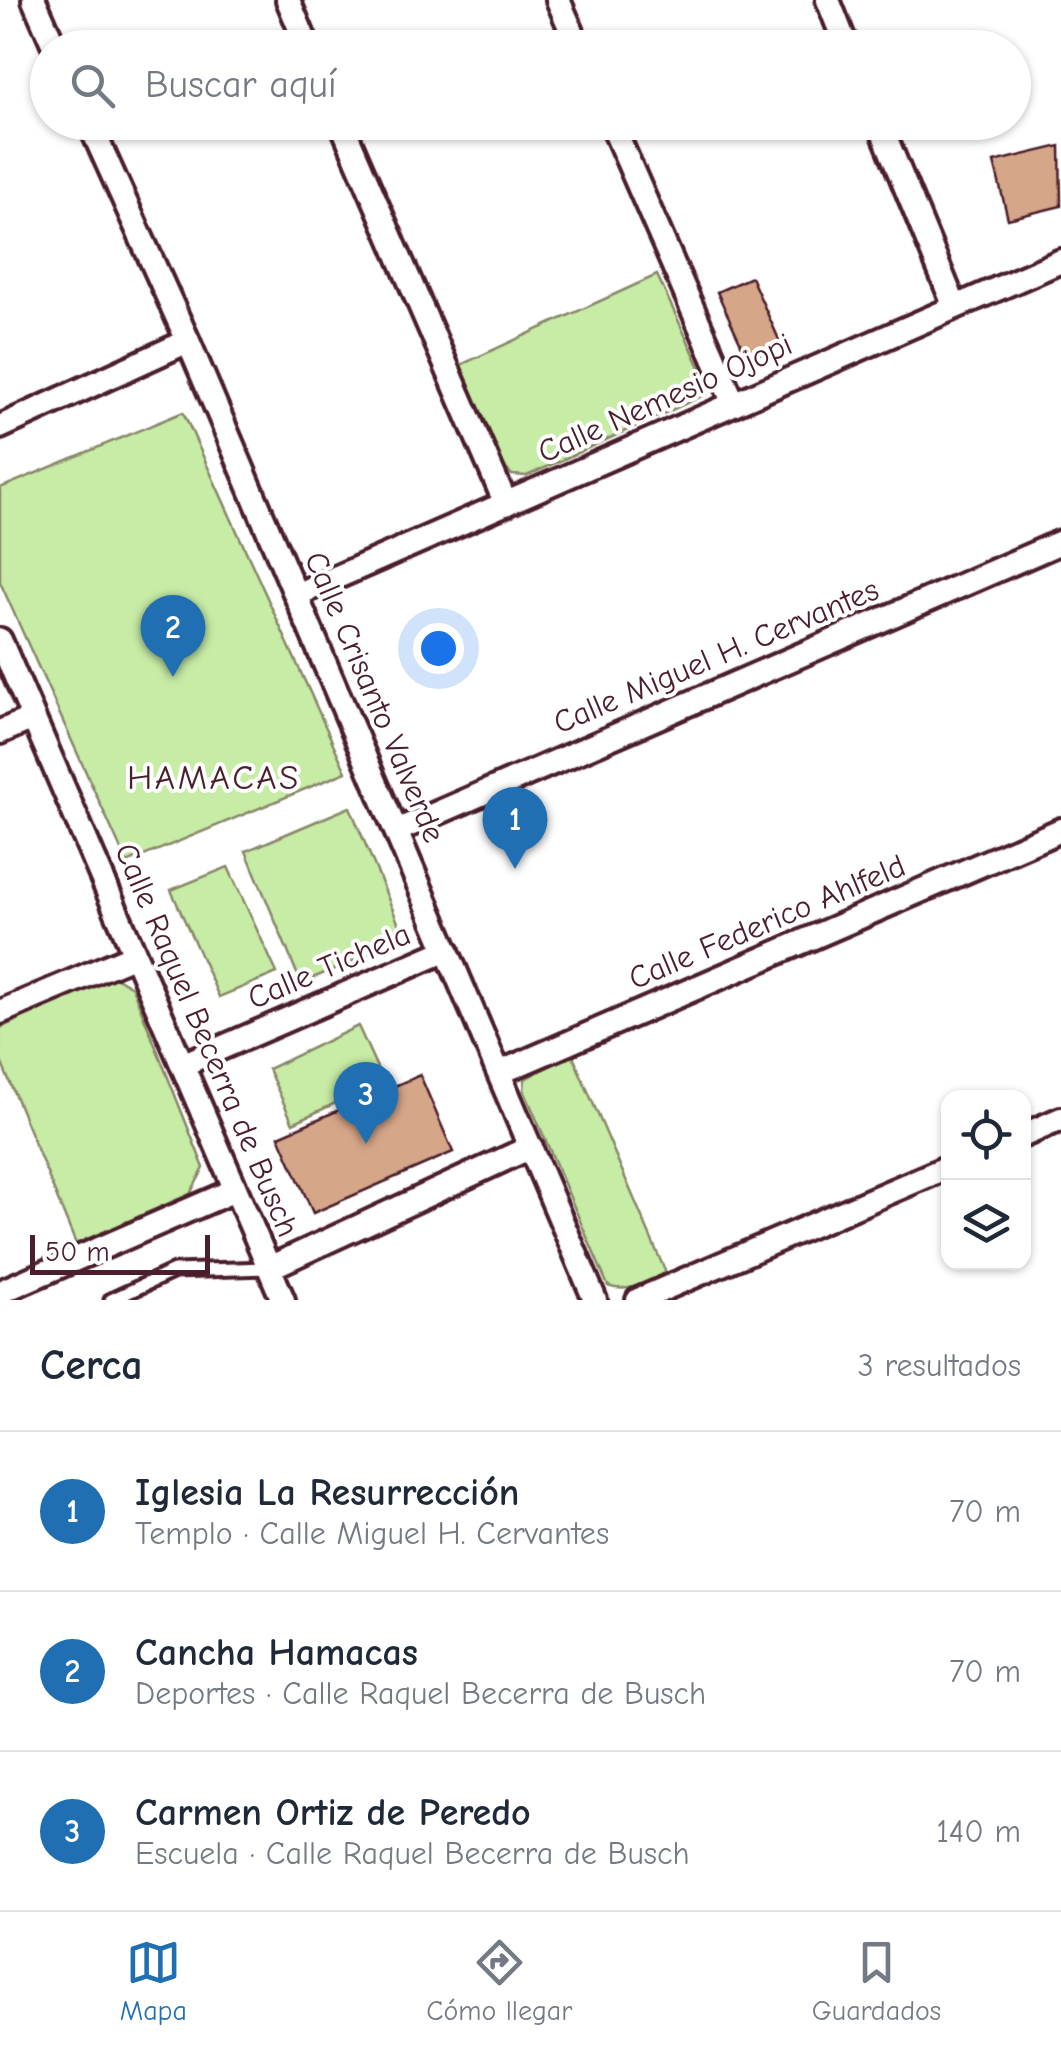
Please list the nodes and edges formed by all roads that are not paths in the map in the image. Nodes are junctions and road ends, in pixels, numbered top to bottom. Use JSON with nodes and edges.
{"nodes":[{"id":1,"x":34,"y":0,"type":"edge"},
{"id":2,"x":288,"y":0,"type":"edge"},
{"id":3,"x":558,"y":0,"type":"edge"},
{"id":4,"x":828,"y":0,"type":"edge"},
{"id":5,"x":47,"y":30,"type":"edge"},
{"id":6,"x":300,"y":30,"type":"edge"},
{"id":7,"x":571,"y":30,"type":"edge"},
{"id":8,"x":840,"y":30,"type":"edge"},
{"id":9,"x":97,"y":140,"type":"edge"},
{"id":10,"x":349,"y":140,"type":"edge"},
{"id":11,"x":620,"y":140,"type":"edge"},
{"id":12,"x":886,"y":140,"type":"edge"},
{"id":13,"x":1061,"y":261,"type":"edge"},
{"id":14,"x":956,"y":307,"type":"junction"},
{"id":15,"x":188,"y":341,"type":"junction"},
{"id":16,"x":734,"y":404,"type":"junction"},
{"id":17,"x":0,"y":427,"type":"edge"},
{"id":18,"x":506,"y":504,"type":"junction"},
{"id":19,"x":1061,"y":542,"type":"edge"},
{"id":20,"x":296,"y":595,"type":"junction"},
{"id":21,"x":0,"y":640,"type":"edge"},
{"id":22,"x":34,"y":718,"type":"junction"},
{"id":23,"x":0,"y":732,"type":"edge"},
{"id":24,"x":396,"y":830,"type":"junction"},
{"id":25,"x":1061,"y":830,"type":"edge"},
{"id":26,"x":447,"y":950,"type":"junction"},
{"id":27,"x":135,"y":955,"type":"junction"},
{"id":28,"x":0,"y":1012,"type":"edge"},
{"id":29,"x":182,"y":1065,"type":"junction"},
{"id":30,"x":499,"y":1073,"type":"junction"},
{"id":31,"x":1061,"y":1119,"type":"edge"},
{"id":32,"x":1031,"y":1132,"type":"edge"},
{"id":33,"x":530,"y":1148,"type":"junction"},
{"id":34,"x":941,"y":1170,"type":"edge"},
{"id":35,"x":236,"y":1190,"type":"junction"},
{"id":36,"x":269,"y":1268,"type":"junction"},
{"id":37,"x":0,"y":1292,"type":"edge"},
{"id":38,"x":111,"y":1300,"type":"edge"},
{"id":39,"x":282,"y":1300,"type":"edge"},
{"id":40,"x":596,"y":1300,"type":"edge"},
{"id":41,"x":638,"y":1300,"type":"edge"}],
"edges":[{"from":1,"to":5,"type":"street"},
{"from":2,"to":6,"type":"street"},
{"from":3,"to":7,"type":"street"},
{"from":4,"to":8,"type":"street"},
{"from":9,"to":15,"type":"street","name":"Calle Crisanto Valverde"},
{"from":10,"to":18,"type":"street"},
{"from":11,"to":16,"type":"street"},
{"from":12,"to":14,"type":"street"},
{"from":13,"to":14,"type":"street","name":"Calle Nemesio Ojopi"},
{"from":14,"to":16,"type":"street","name":"Calle Nemesio Ojopi"},
{"from":15,"to":17,"type":"street"},
{"from":15,"to":20,"type":"street","name":"Calle Crisanto Valverde"},
{"from":16,"to":18,"type":"street","name":"Calle Nemesio Ojopi"},
{"from":18,"to":20,"type":"street","name":"Calle Nemesio Ojopi"},
{"from":19,"to":24,"type":"street","name":"Calle Miguel H. Cervantes"},
{"from":20,"to":24,"type":"street","name":"Calle Crisanto Valverde"},
{"from":21,"to":22,"type":"street","name":"Calle Raquel Becerra de Busch"},
{"from":22,"to":23,"type":"street"},
{"from":22,"to":27,"type":"street","name":"Calle Raquel Becerra de Busch"},
{"from":24,"to":26,"type":"street","name":"Calle Crisanto Valverde"},
{"from":25,"to":30,"type":"street","name":"Calle Federico Ahlfeld"},
{"from":26,"to":29,"type":"street","name":"Calle Tichela"},
{"from":26,"to":30,"type":"street","name":"Calle Crisanto Valverde"},
{"from":27,"to":28,"type":"street"},
{"from":27,"to":29,"type":"street","name":"Calle Raquel Becerra de Busch"},
{"from":29,"to":35,"type":"street","name":"Calle Raquel Becerra de Busch"},
{"from":30,"to":33,"type":"street","name":"Calle Crisanto Valverde"},
{"from":31,"to":32,"type":"street"},
{"from":33,"to":36,"type":"street"},
{"from":33,"to":40,"type":"street","name":"Calle Crisanto Valverde"},
{"from":34,"to":41,"type":"street"},
{"from":35,"to":36,"type":"street","name":"Calle Raquel Becerra de Busch"},
{"from":35,"to":37,"type":"street"},
{"from":36,"to":38,"type":"lane"},
{"from":36,"to":39,"type":"street","name":"Calle Raquel Becerra de Busch"}]}
